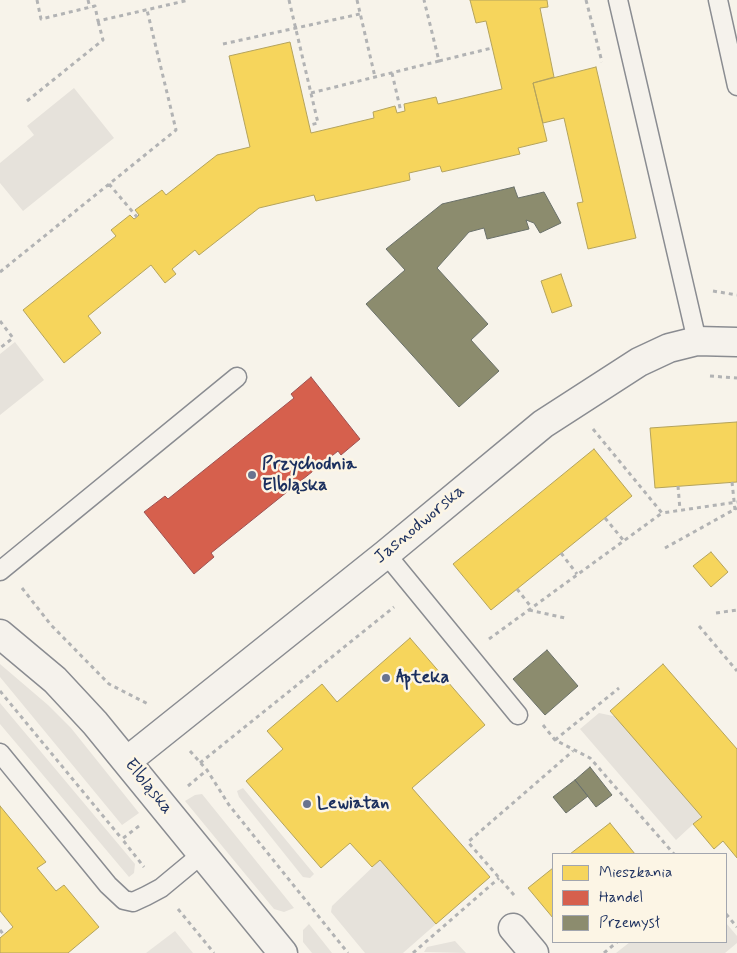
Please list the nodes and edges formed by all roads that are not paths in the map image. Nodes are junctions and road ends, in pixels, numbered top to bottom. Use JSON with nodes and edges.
{"nodes":[{"id":1,"x":618,"y":0,"type":"edge"},
{"id":2,"x":718,"y":0,"type":"edge"},
{"id":3,"x":737,"y":86,"type":"edge"},
{"id":4,"x":697,"y":341,"type":"junction"},
{"id":5,"x":737,"y":342,"type":"edge"},
{"id":6,"x":237,"y":377,"type":"dead end"},
{"id":7,"x":386,"y":554,"type":"junction"},
{"id":8,"x":0,"y":571,"type":"edge"},
{"id":9,"x":0,"y":634,"type":"edge"},
{"id":10,"x":518,"y":715,"type":"dead end"},
{"id":11,"x":0,"y":753,"type":"edge"},
{"id":12,"x":127,"y":761,"type":"junction"},
{"id":13,"x":202,"y":854,"type":"junction"},
{"id":14,"x":513,"y":928,"type":"dead end"},
{"id":15,"x":283,"y":953,"type":"edge"},
{"id":16,"x":534,"y":953,"type":"edge"}],
"edges":[{"from":1,"to":4,"type":"lane"},
{"from":2,"to":3,"type":"lane"},
{"from":4,"to":5,"type":"street","name":"Jasnodworska"},
{"from":4,"to":7,"type":"street","name":"Jasnodworska"},
{"from":6,"to":8,"type":"lane"},
{"from":7,"to":10,"type":"lane"},
{"from":7,"to":12,"type":"street","name":"Jasnodworska"},
{"from":9,"to":12,"type":"street","name":"Elbląska"},
{"from":11,"to":13,"type":"lane"},
{"from":12,"to":13,"type":"street","name":"Elbląska"},
{"from":13,"to":15,"type":"street","name":"Elbląska"},
{"from":14,"to":16,"type":"street"}]}
